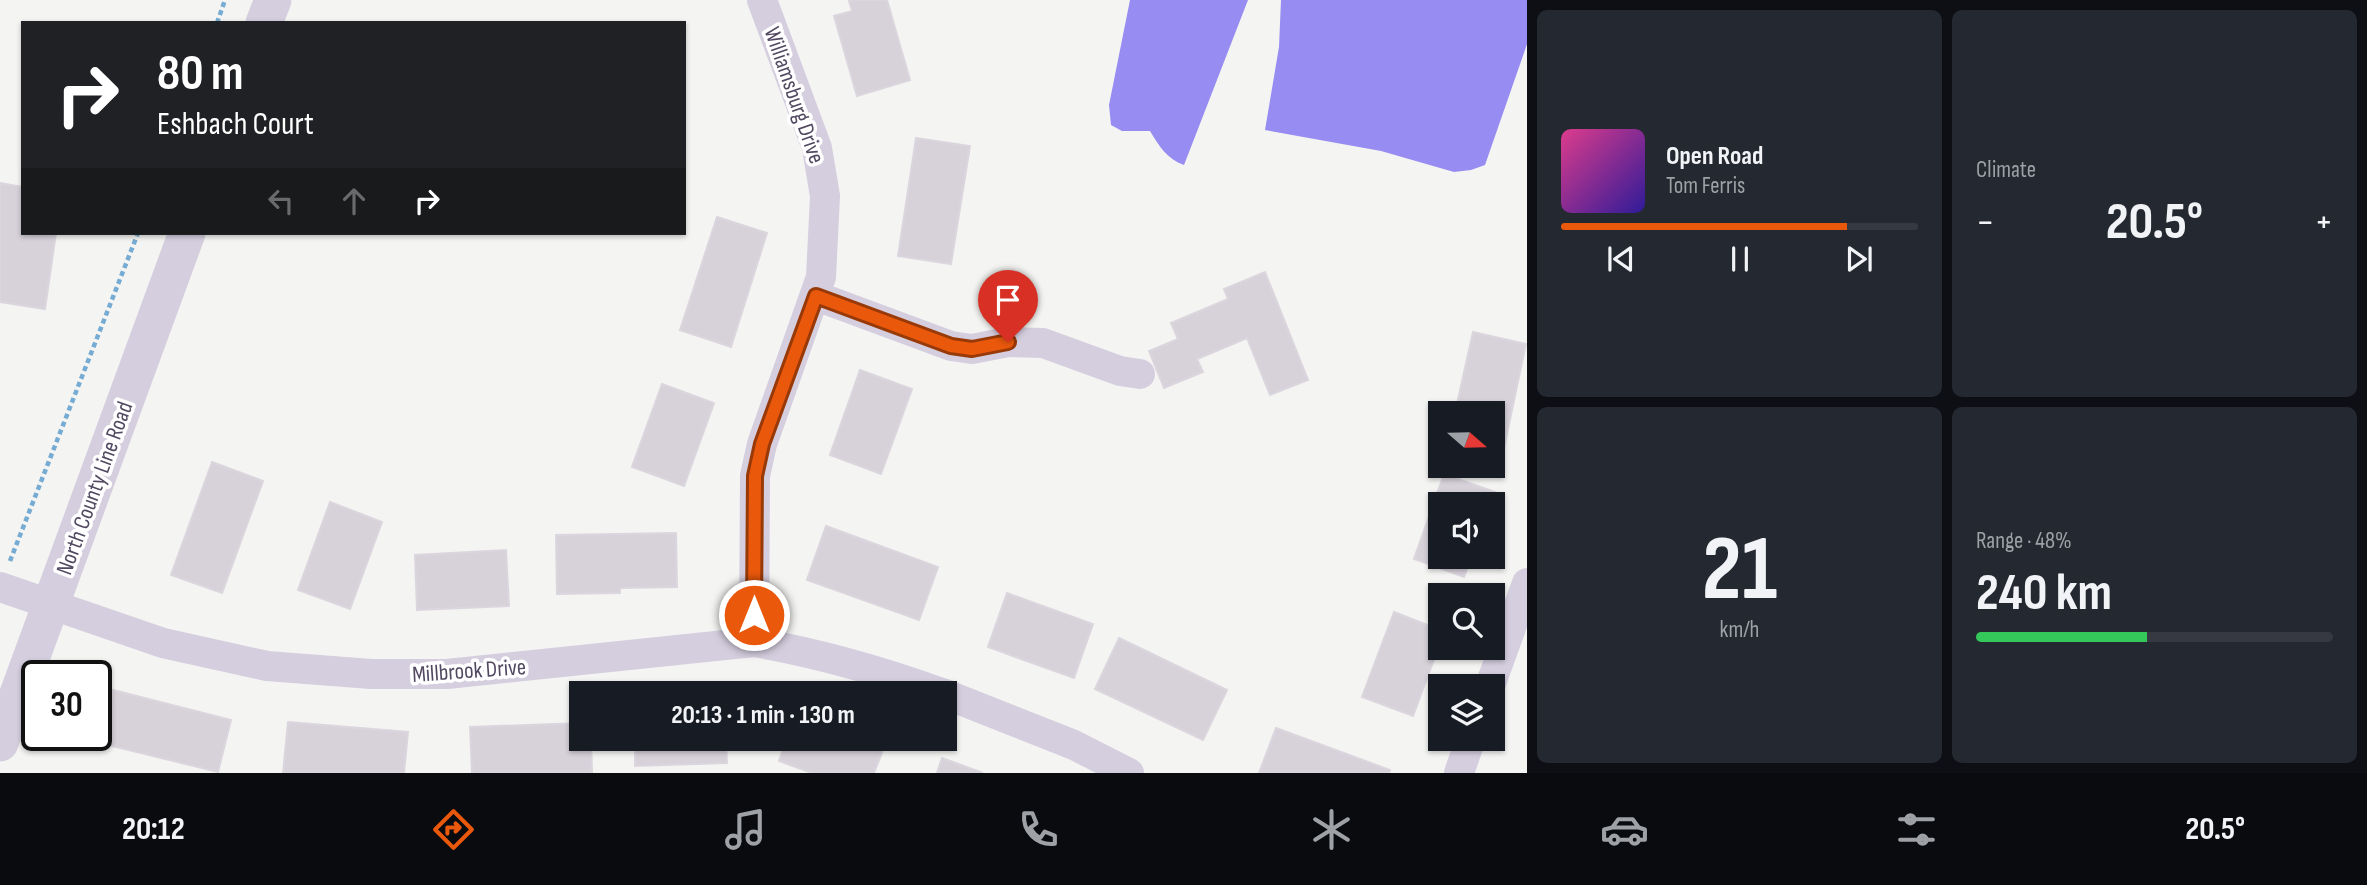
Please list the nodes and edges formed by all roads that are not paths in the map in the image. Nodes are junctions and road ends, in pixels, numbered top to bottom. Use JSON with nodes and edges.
{"nodes":[{"id":1,"x":272,"y":0,"type":"edge"},
{"id":2,"x":762,"y":0,"type":"edge"},
{"id":3,"x":265,"y":21,"type":"edge"},
{"id":4,"x":186,"y":235,"type":"edge"},
{"id":5,"x":816,"y":296,"type":"junction"},
{"id":6,"x":1140,"y":374,"type":"dead end"},
{"id":7,"x":1527,"y":583,"type":"edge"},
{"id":8,"x":0,"y":587,"type":"edge"},
{"id":9,"x":51,"y":606,"type":"junction"},
{"id":10,"x":754,"y":642,"type":"junction"},
{"id":11,"x":1494,"y":674,"type":"edge"},
{"id":12,"x":906,"y":681,"type":"edge"},
{"id":13,"x":957,"y":699,"type":"edge"},
{"id":14,"x":0,"y":743,"type":"edge"},
{"id":15,"x":1467,"y":751,"type":"edge"},
{"id":16,"x":1129,"y":773,"type":"edge"},
{"id":17,"x":1459,"y":773,"type":"edge"}],
"edges":[{"from":1,"to":3,"type":"street"},
{"from":2,"to":5,"type":"street","name":"Williamsburg Drive"},
{"from":4,"to":9,"type":"street","name":"North County Line Road"},
{"from":5,"to":6,"type":"street"},
{"from":5,"to":10,"type":"street","name":"Williamsburg Drive"},
{"from":7,"to":11,"type":"street"},
{"from":8,"to":9,"type":"street","name":"Millbrook Drive"},
{"from":9,"to":10,"type":"street","name":"Millbrook Drive"},
{"from":9,"to":14,"type":"street","name":"North County Line Road"},
{"from":10,"to":12,"type":"street","name":"Millbrook Drive"},
{"from":13,"to":16,"type":"street","name":"Millbrook Drive"},
{"from":15,"to":17,"type":"street"}]}
